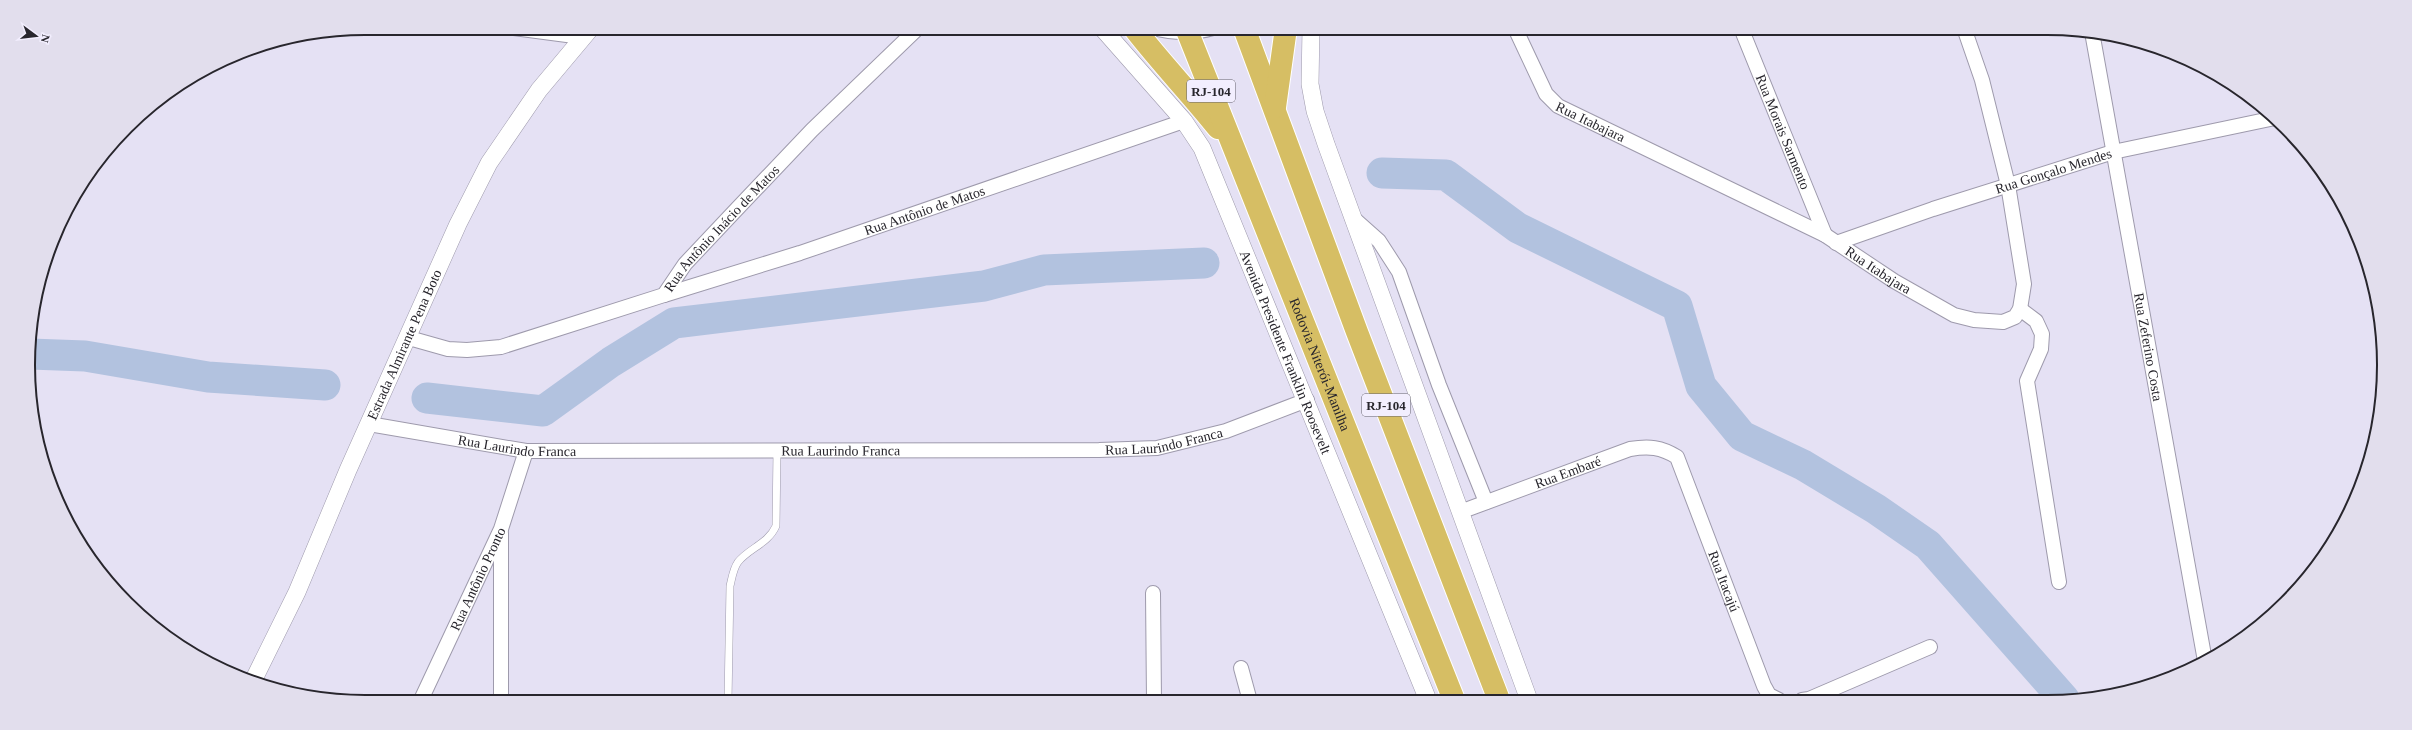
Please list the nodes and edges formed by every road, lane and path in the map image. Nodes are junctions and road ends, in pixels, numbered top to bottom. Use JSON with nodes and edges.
{"nodes":[{"id":1,"x":584,"y":35,"type":"edge"},
{"id":2,"x":911,"y":35,"type":"edge"},
{"id":3,"x":1108,"y":35,"type":"edge"},
{"id":4,"x":1139,"y":35,"type":"edge"},
{"id":5,"x":1189,"y":35,"type":"edge"},
{"id":6,"x":1247,"y":35,"type":"edge"},
{"id":7,"x":1285,"y":35,"type":"edge"},
{"id":8,"x":1311,"y":35,"type":"edge"},
{"id":9,"x":1518,"y":35,"type":"edge"},
{"id":10,"x":1744,"y":35,"type":"edge"},
{"id":11,"x":1966,"y":35,"type":"edge"},
{"id":12,"x":2093,"y":38,"type":"edge"},
{"id":13,"x":1275,"y":109,"type":"junction"},
{"id":14,"x":2268,"y":120,"type":"edge"},
{"id":15,"x":1184,"y":121,"type":"junction"},
{"id":16,"x":1234,"y":149,"type":"junction"},
{"id":17,"x":2113,"y":152,"type":"junction"},
{"id":18,"x":2008,"y":185,"type":"junction"},
{"id":19,"x":1352,"y":217,"type":"junction"},
{"id":20,"x":1831,"y":239,"type":"junction"},
{"id":21,"x":664,"y":294,"type":"junction"},
{"id":22,"x":2020,"y":309,"type":"junction"},
{"id":23,"x":409,"y":338,"type":"junction"},
{"id":24,"x":1306,"y":400,"type":"junction"},
{"id":25,"x":369,"y":424,"type":"junction"},
{"id":26,"x":526,"y":451,"type":"junction"},
{"id":27,"x":777,"y":451,"type":"junction"},
{"id":28,"x":1677,"y":457,"type":"joint"},
{"id":29,"x":1486,"y":502,"type":"junction"},
{"id":30,"x":1460,"y":512,"type":"junction"},
{"id":31,"x":501,"y":529,"type":"junction"},
{"id":32,"x":2059,"y":582,"type":"dead end"},
{"id":33,"x":1153,"y":593,"type":"dead end"},
{"id":34,"x":1930,"y":647,"type":"dead end"},
{"id":35,"x":2204,"y":655,"type":"edge"},
{"id":36,"x":1241,"y":668,"type":"dead end"},
{"id":37,"x":255,"y":676,"type":"edge"},
{"id":38,"x":423,"y":695,"type":"edge"},
{"id":39,"x":501,"y":695,"type":"edge"},
{"id":40,"x":728,"y":695,"type":"edge"},
{"id":41,"x":1154,"y":695,"type":"edge"},
{"id":42,"x":1249,"y":695,"type":"edge"},
{"id":43,"x":1426,"y":695,"type":"edge"},
{"id":44,"x":1452,"y":695,"type":"edge"},
{"id":45,"x":1497,"y":695,"type":"edge"},
{"id":46,"x":1527,"y":695,"type":"edge"},
{"id":47,"x":1769,"y":695,"type":"edge"},
{"id":48,"x":1818,"y":695,"type":"edge"}],
"edges":[{"from":1,"to":23,"type":"street","name":"Estrada Almirante Pena Boto"},
{"from":2,"to":21,"type":"street","name":"Rua Antônio Inácio de Matos"},
{"from":3,"to":15,"type":"street","name":"Avenida Presidente Franklin Roosevelt"},
{"from":4,"to":16,"type":"highway"},
{"from":5,"to":16,"type":"highway","name":"Rodovia Niterói-Manilha","number":"RJ-104"},
{"from":6,"to":13,"type":"highway","number":"RJ-104"},
{"from":7,"to":13,"type":"highway"},
{"from":8,"to":19,"type":"street"},
{"from":9,"to":20,"type":"street","name":"Rua Itabajara"},
{"from":10,"to":20,"type":"street","name":"Rua Morais Sarmento"},
{"from":11,"to":18,"type":"street"},
{"from":12,"to":17,"type":"street","name":"Rua Zeferino Costa"},
{"from":13,"to":45,"type":"highway","number":"RJ-104"},
{"from":14,"to":17,"type":"street","name":"Rua Gonçalo Mendes"},
{"from":15,"to":21,"type":"street","name":"Rua Antônio de Matos"},
{"from":15,"to":24,"type":"street","name":"Avenida Presidente Franklin Roosevelt"},
{"from":16,"to":44,"type":"highway","name":"Rodovia Niterói-Manilha","number":"RJ-104"},
{"from":17,"to":18,"type":"street","name":"Rua Gonçalo Mendes"},
{"from":17,"to":35,"type":"street","name":"Rua Zeferino Costa"},
{"from":18,"to":20,"type":"street","name":"Rua Gonçalo Mendes"},
{"from":18,"to":22,"type":"street"},
{"from":19,"to":29,"type":"street"},
{"from":19,"to":30,"type":"street"},
{"from":20,"to":22,"type":"street","name":"Rua Itabajara"},
{"from":21,"to":23,"type":"street","name":"Rua Antônio Inácio de Matos"},
{"from":22,"to":32,"type":"street"},
{"from":23,"to":25,"type":"street","name":"Estrada Almirante Pena Boto"},
{"from":24,"to":27,"type":"street","name":"Rua Laurindo Franca"},
{"from":24,"to":43,"type":"street","name":"Avenida Presidente Franklin Roosevelt"},
{"from":25,"to":26,"type":"street","name":"Rua Laurindo Franca"},
{"from":25,"to":37,"type":"street","name":"Estrada Almirante Pena Boto"},
{"from":26,"to":27,"type":"street","name":"Rua Laurindo Franca"},
{"from":26,"to":31,"type":"street","name":"Rua Antônio Pronto"},
{"from":27,"to":40,"type":"lane"},
{"from":28,"to":29,"type":"street","name":"Rua Embaré"},
{"from":28,"to":47,"type":"street","name":"Rua Itacajú"},
{"from":29,"to":30,"type":"street","name":"Rua Embaré"},
{"from":30,"to":46,"type":"street"},
{"from":31,"to":38,"type":"street","name":"Rua Antônio Pronto"},
{"from":31,"to":39,"type":"street"},
{"from":33,"to":41,"type":"street"},
{"from":34,"to":48,"type":"street"},
{"from":36,"to":42,"type":"street"}]}
